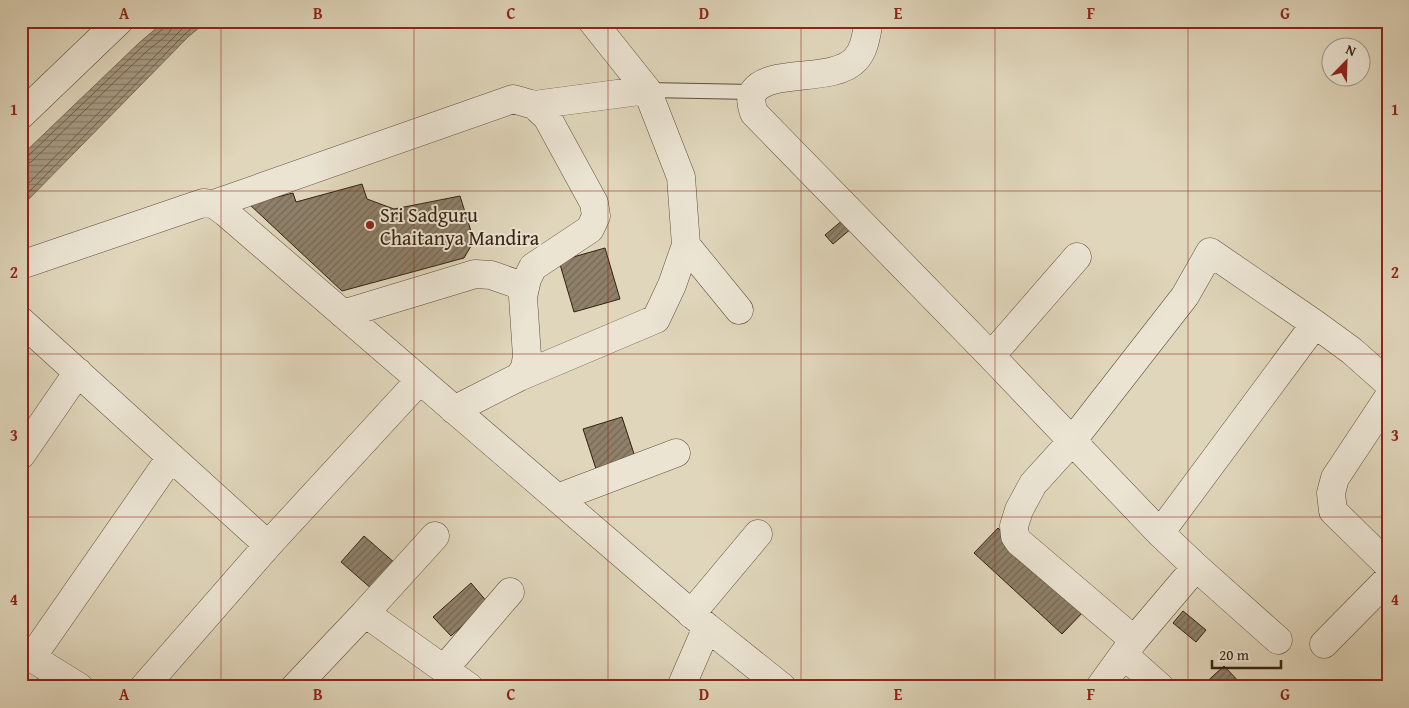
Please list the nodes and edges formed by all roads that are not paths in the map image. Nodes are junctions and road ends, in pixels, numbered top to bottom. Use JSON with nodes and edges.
{"nodes":[{"id":1,"x":119,"y":21,"type":"edge"},
{"id":2,"x":592,"y":21,"type":"edge"},
{"id":3,"x":869,"y":21,"type":"edge"},
{"id":4,"x":647,"y":90,"type":"junction"},
{"id":5,"x":753,"y":92,"type":"junction"},
{"id":6,"x":534,"y":105,"type":"junction"},
{"id":7,"x":21,"y":115,"type":"edge"},
{"id":8,"x":214,"y":204,"type":"junction"},
{"id":9,"x":686,"y":245,"type":"junction"},
{"id":10,"x":1077,"y":257,"type":"dead end"},
{"id":11,"x":21,"y":265,"type":"edge"},
{"id":12,"x":525,"y":287,"type":"junction"},
{"id":13,"x":739,"y":310,"type":"dead end"},
{"id":14,"x":343,"y":314,"type":"junction"},
{"id":15,"x":21,"y":321,"type":"edge"},
{"id":16,"x":1315,"y":324,"type":"junction"},
{"id":17,"x":991,"y":356,"type":"junction"},
{"id":18,"x":78,"y":372,"type":"junction"},
{"id":19,"x":519,"y":377,"type":"junction"},
{"id":20,"x":420,"y":380,"type":"junction"},
{"id":21,"x":1388,"y":383,"type":"edge"},
{"id":22,"x":1388,"y":398,"type":"edge"},
{"id":23,"x":454,"y":410,"type":"junction"},
{"id":24,"x":1072,"y":441,"type":"junction"},
{"id":25,"x":676,"y":453,"type":"dead end"},
{"id":26,"x":21,"y":456,"type":"edge"},
{"id":27,"x":171,"y":457,"type":"junction"},
{"id":28,"x":557,"y":498,"type":"junction"},
{"id":29,"x":1160,"y":533,"type":"junction"},
{"id":30,"x":758,"y":534,"type":"dead end"},
{"id":31,"x":435,"y":536,"type":"dead end"},
{"id":32,"x":268,"y":545,"type":"junction"},
{"id":33,"x":1388,"y":565,"type":"edge"},
{"id":34,"x":1196,"y":567,"type":"junction"},
{"id":35,"x":1388,"y":579,"type":"edge"},
{"id":36,"x":510,"y":592,"type":"dead end"},
{"id":37,"x":366,"y":613,"type":"junction"},
{"id":38,"x":699,"y":621,"type":"junction"},
{"id":39,"x":1278,"y":640,"type":"dead end"},
{"id":40,"x":1324,"y":644,"type":"dead end"},
{"id":41,"x":1129,"y":647,"type":"junction"},
{"id":42,"x":27,"y":654,"type":"edge"},
{"id":43,"x":444,"y":669,"type":"junction"},
{"id":44,"x":79,"y":687,"type":"edge"},
{"id":45,"x":144,"y":687,"type":"edge"},
{"id":46,"x":296,"y":687,"type":"edge"},
{"id":47,"x":469,"y":687,"type":"edge"},
{"id":48,"x":681,"y":687,"type":"edge"},
{"id":49,"x":782,"y":687,"type":"edge"},
{"id":50,"x":1100,"y":687,"type":"edge"},
{"id":51,"x":1160,"y":687,"type":"edge"}],
"edges":[{"from":1,"to":7,"type":"street"},
{"from":2,"to":4,"type":"street"},
{"from":3,"to":5,"type":"street"},
{"from":4,"to":5,"type":"lane"},
{"from":4,"to":6,"type":"street"},
{"from":4,"to":9,"type":"street"},
{"from":5,"to":17,"type":"street"},
{"from":6,"to":8,"type":"street"},
{"from":6,"to":12,"type":"street"},
{"from":8,"to":11,"type":"street"},
{"from":8,"to":14,"type":"street"},
{"from":9,"to":13,"type":"street"},
{"from":9,"to":19,"type":"street"},
{"from":10,"to":17,"type":"street"},
{"from":12,"to":14,"type":"street"},
{"from":12,"to":19,"type":"street"},
{"from":14,"to":20,"type":"street"},
{"from":15,"to":18,"type":"street"},
{"from":16,"to":21,"type":"street"},
{"from":16,"to":24,"type":"street"},
{"from":16,"to":29,"type":"street"},
{"from":17,"to":24,"type":"street"},
{"from":18,"to":26,"type":"street"},
{"from":18,"to":27,"type":"street"},
{"from":19,"to":23,"type":"street"},
{"from":20,"to":23,"type":"street"},
{"from":20,"to":32,"type":"street"},
{"from":22,"to":33,"type":"street"},
{"from":23,"to":28,"type":"street"},
{"from":24,"to":29,"type":"street"},
{"from":24,"to":41,"type":"street"},
{"from":25,"to":28,"type":"street"},
{"from":27,"to":32,"type":"street"},
{"from":27,"to":42,"type":"street"},
{"from":28,"to":38,"type":"street"},
{"from":29,"to":34,"type":"street"},
{"from":30,"to":38,"type":"street"},
{"from":31,"to":37,"type":"street"},
{"from":32,"to":45,"type":"street"},
{"from":34,"to":39,"type":"street"},
{"from":34,"to":41,"type":"street"},
{"from":35,"to":40,"type":"street"},
{"from":36,"to":43,"type":"street"},
{"from":37,"to":43,"type":"street"},
{"from":37,"to":46,"type":"street"},
{"from":38,"to":48,"type":"street"},
{"from":38,"to":49,"type":"street"},
{"from":41,"to":50,"type":"street"},
{"from":41,"to":51,"type":"street"},
{"from":42,"to":44,"type":"street"},
{"from":43,"to":47,"type":"street"}]}
